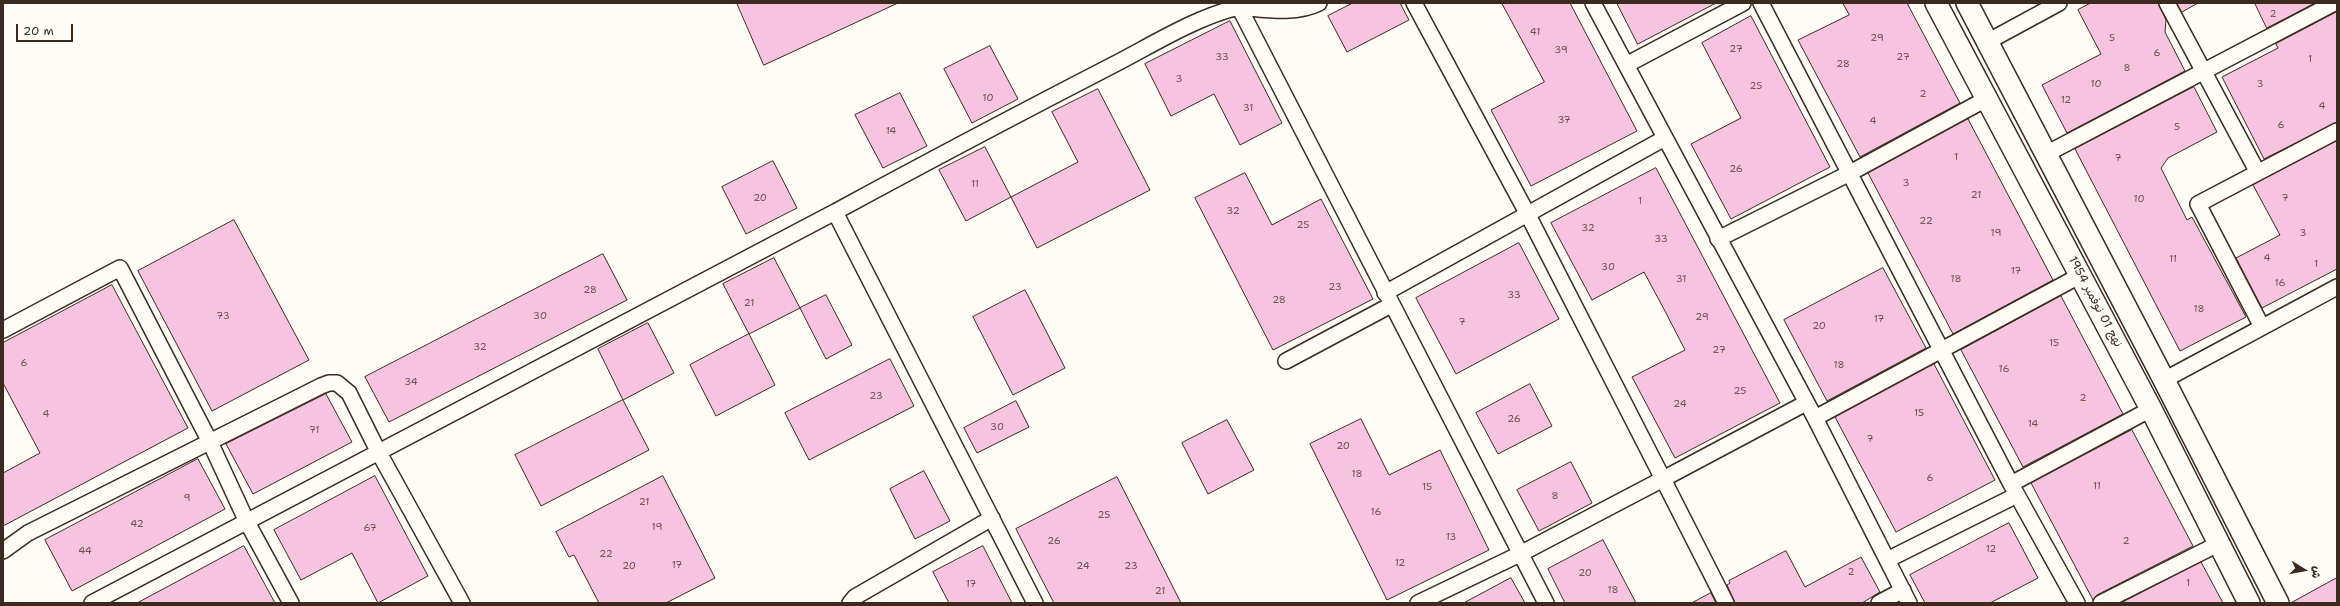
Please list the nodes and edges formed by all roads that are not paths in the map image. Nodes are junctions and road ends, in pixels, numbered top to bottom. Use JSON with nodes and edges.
{"nodes":[{"id":1,"x":1319,"y":3,"type":"edge"},
{"id":2,"x":1414,"y":3,"type":"edge"},
{"id":3,"x":1593,"y":3,"type":"edge"},
{"id":4,"x":1743,"y":3,"type":"edge"},
{"id":5,"x":1761,"y":3,"type":"edge"},
{"id":6,"x":1936,"y":3,"type":"edge"},
{"id":7,"x":1967,"y":3,"type":"edge"},
{"id":8,"x":2059,"y":3,"type":"edge"},
{"id":9,"x":2167,"y":3,"type":"edge"},
{"id":10,"x":2334,"y":3,"type":"edge"},
{"id":11,"x":1239,"y":7,"type":"junction"},
{"id":12,"x":1987,"y":42,"type":"junction"},
{"id":13,"x":1626,"y":65,"type":"junction"},
{"id":14,"x":2202,"y":71,"type":"junction"},
{"id":15,"x":1988,"y":98,"type":"junction"},
{"id":16,"x":2337,"y":131,"type":"edge"},
{"id":17,"x":1665,"y":138,"type":"junction"},
{"id":18,"x":2046,"y":154,"type":"junction"},
{"id":19,"x":2257,"y":171,"type":"junction"},
{"id":20,"x":1850,"y":173,"type":"junction"},
{"id":21,"x":835,"y":212,"type":"junction"},
{"id":22,"x":1527,"y":213,"type":"junction"},
{"id":23,"x":1718,"y":239,"type":"junction"},
{"id":24,"x":2081,"y":275,"type":"junction"},
{"id":25,"x":2337,"y":286,"type":"edge"},
{"id":26,"x":1388,"y":299,"type":"junction"},
{"id":27,"x":2262,"y":327,"type":"junction"},
{"id":28,"x":3,"y":330,"type":"edge"},
{"id":29,"x":1941,"y":349,"type":"junction"},
{"id":30,"x":1286,"y":361,"type":"dead end"},
{"id":31,"x":2164,"y":380,"type":"junction"},
{"id":32,"x":1806,"y":403,"type":"junction"},
{"id":33,"x":2151,"y":409,"type":"junction"},
{"id":34,"x":1815,"y":418,"type":"junction"},
{"id":35,"x":210,"y":442,"type":"junction"},
{"id":36,"x":2196,"y":444,"type":"junction"},
{"id":37,"x":378,"y":451,"type":"junction"},
{"id":38,"x":2175,"y":457,"type":"junction"},
{"id":39,"x":1663,"y":479,"type":"junction"},
{"id":40,"x":2014,"y":490,"type":"junction"},
{"id":41,"x":992,"y":518,"type":"junction"},
{"id":42,"x":247,"y":522,"type":"junction"},
{"id":43,"x":2218,"y":544,"type":"junction"},
{"id":44,"x":3,"y":551,"type":"edge"},
{"id":45,"x":1520,"y":554,"type":"junction"},
{"id":46,"x":1887,"y":560,"type":"junction"},
{"id":47,"x":1906,"y":597,"type":"edge"},
{"id":48,"x":92,"y":603,"type":"edge"},
{"id":49,"x":291,"y":603,"type":"edge"},
{"id":50,"x":462,"y":603,"type":"edge"},
{"id":51,"x":850,"y":603,"type":"edge"},
{"id":52,"x":1035,"y":603,"type":"edge"},
{"id":53,"x":1418,"y":603,"type":"edge"},
{"id":54,"x":1546,"y":603,"type":"edge"},
{"id":55,"x":1726,"y":603,"type":"edge"},
{"id":56,"x":1879,"y":603,"type":"edge"},
{"id":57,"x":2077,"y":603,"type":"edge"},
{"id":58,"x":2101,"y":603,"type":"edge"},
{"id":59,"x":2249,"y":603,"type":"edge"},
{"id":60,"x":2278,"y":603,"type":"edge"}],
"edges":[{"from":1,"to":11,"type":"street"},
{"from":2,"to":22,"type":"street"},
{"from":3,"to":13,"type":"street"},
{"from":4,"to":13,"type":"street"},
{"from":5,"to":20,"type":"street"},
{"from":6,"to":15,"type":"main road","name":"نهج 01 نوفمبر 1954"},
{"from":7,"to":12,"type":"main road","name":"نهج 01 نوفمبر 1954"},
{"from":8,"to":12,"type":"street"},
{"from":9,"to":14,"type":"street"},
{"from":10,"to":14,"type":"street"},
{"from":11,"to":21,"type":"street"},
{"from":11,"to":26,"type":"street"},
{"from":12,"to":18,"type":"main road","name":"نهج 01 نوفمبر 1954"},
{"from":13,"to":17,"type":"street"},
{"from":14,"to":18,"type":"street"},
{"from":14,"to":19,"type":"street"},
{"from":15,"to":20,"type":"street"},
{"from":15,"to":24,"type":"main road","name":"نهج 01 نوفمبر 1954"},
{"from":16,"to":19,"type":"street"},
{"from":17,"to":22,"type":"street"},
{"from":17,"to":23,"type":"street"},
{"from":18,"to":31,"type":"main road","name":"نهج 01 نوفمبر 1954"},
{"from":19,"to":27,"type":"street"},
{"from":20,"to":23,"type":"street"},
{"from":20,"to":29,"type":"street"},
{"from":21,"to":37,"type":"street"},
{"from":21,"to":41,"type":"street"},
{"from":22,"to":26,"type":"street"},
{"from":22,"to":39,"type":"street"},
{"from":23,"to":32,"type":"street"},
{"from":24,"to":29,"type":"street"},
{"from":24,"to":33,"type":"main road","name":"نهج 01 نوفمبر 1954"},
{"from":25,"to":27,"type":"street"},
{"from":26,"to":30,"type":"street"},
{"from":26,"to":45,"type":"street"},
{"from":27,"to":31,"type":"street"},
{"from":28,"to":35,"type":"street"},
{"from":29,"to":34,"type":"street"},
{"from":29,"to":40,"type":"street"},
{"from":31,"to":36,"type":"main road","name":"نهج 01 نوفمبر 1954"},
{"from":32,"to":34,"type":"street"},
{"from":32,"to":39,"type":"street"},
{"from":33,"to":38,"type":"main road","name":"نهج 01 نوفمبر 1954"},
{"from":33,"to":40,"type":"street"},
{"from":34,"to":46,"type":"street"},
{"from":35,"to":37,"type":"street"},
{"from":35,"to":42,"type":"street"},
{"from":35,"to":44,"type":"street"},
{"from":36,"to":38,"type":"main road"},
{"from":36,"to":60,"type":"main road","name":"نهج 01 نوفمبر 1954"},
{"from":37,"to":42,"type":"street"},
{"from":37,"to":50,"type":"street"},
{"from":38,"to":43,"type":"main road","name":"نهج 01 نوفمبر 1954"},
{"from":39,"to":45,"type":"street"},
{"from":39,"to":55,"type":"street"},
{"from":40,"to":46,"type":"street"},
{"from":40,"to":57,"type":"street"},
{"from":41,"to":51,"type":"street"},
{"from":41,"to":52,"type":"street"},
{"from":42,"to":48,"type":"street"},
{"from":42,"to":49,"type":"street"},
{"from":43,"to":58,"type":"street"},
{"from":43,"to":59,"type":"main road","name":"نهج 01 نوفمبر 1954"},
{"from":45,"to":53,"type":"street"},
{"from":45,"to":54,"type":"street"},
{"from":46,"to":47,"type":"street"},
{"from":47,"to":56,"type":"street"}]}
